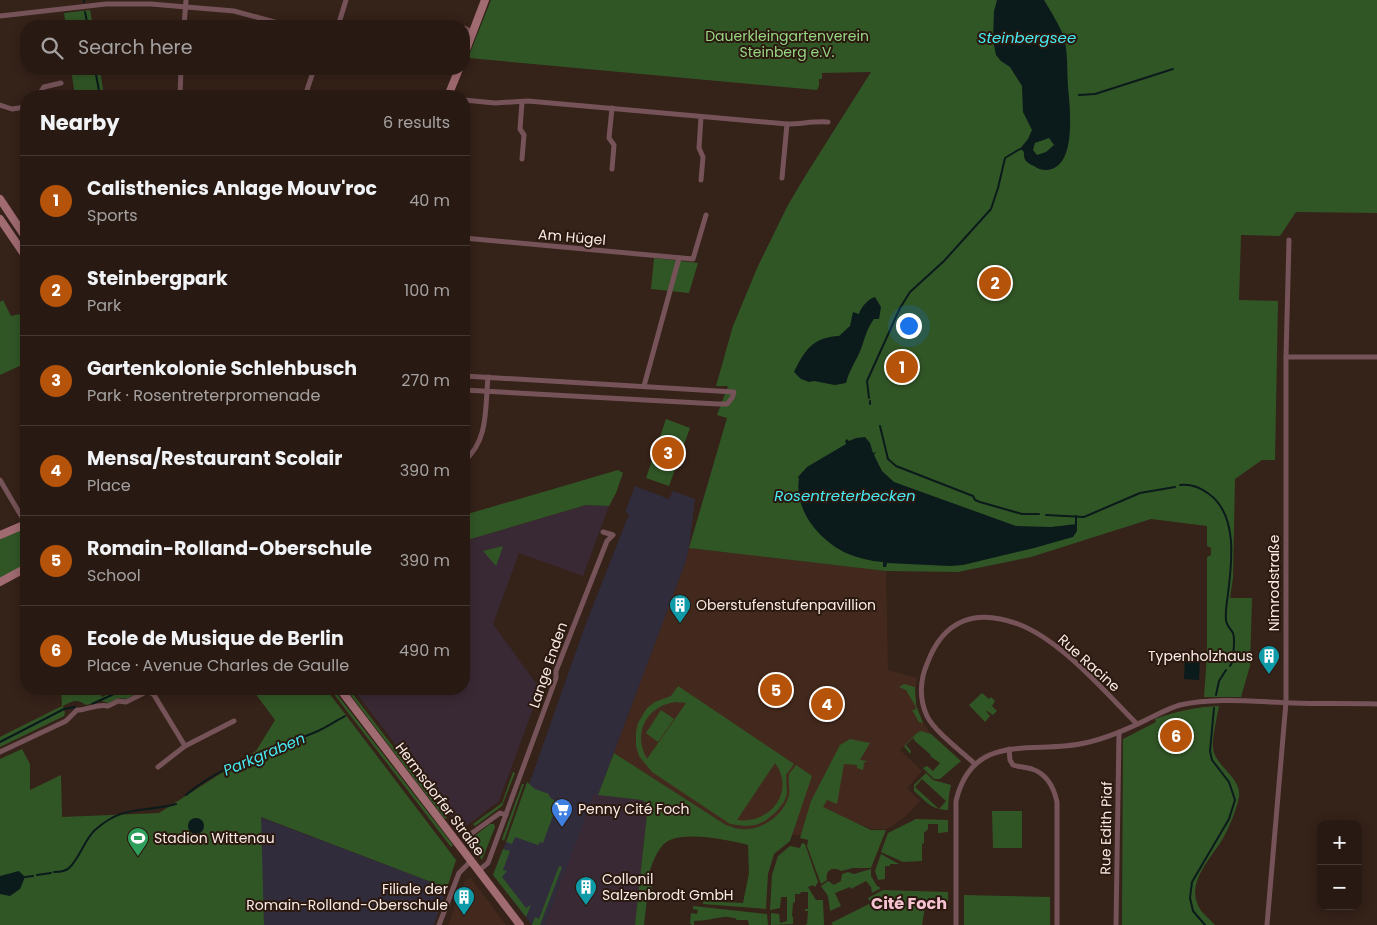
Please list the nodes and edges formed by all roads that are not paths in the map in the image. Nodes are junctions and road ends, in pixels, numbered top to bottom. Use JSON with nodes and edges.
{"nodes":[{"id":1,"x":186,"y":0,"type":"edge"},
{"id":2,"x":346,"y":0,"type":"edge"},
{"id":3,"x":485,"y":0,"type":"edge"},
{"id":4,"x":186,"y":7,"type":"junction"},
{"id":5,"x":0,"y":16,"type":"edge"},
{"id":6,"x":185,"y":20,"type":"edge"},
{"id":7,"x":270,"y":20,"type":"edge"},
{"id":8,"x":340,"y":20,"type":"edge"},
{"id":9,"x":470,"y":31,"type":"edge"},
{"id":10,"x":473,"y":32,"type":"junction"},
{"id":11,"x":470,"y":40,"type":"edge"},
{"id":12,"x":181,"y":75,"type":"edge"},
{"id":13,"x":312,"y":75,"type":"edge"},
{"id":14,"x":456,"y":75,"type":"edge"},
{"id":15,"x":61,"y":83,"type":"dead end"},
{"id":16,"x":42,"y":90,"type":"edge"},
{"id":17,"x":180,"y":90,"type":"edge"},
{"id":18,"x":307,"y":90,"type":"edge"},
{"id":19,"x":450,"y":90,"type":"edge"},
{"id":20,"x":470,"y":101,"type":"edge"},
{"id":21,"x":522,"y":102,"type":"junction"},
{"id":22,"x":0,"y":105,"type":"edge"},
{"id":23,"x":20,"y":108,"type":"edge"},
{"id":24,"x":612,"y":108,"type":"junction"},
{"id":25,"x":701,"y":116,"type":"junction"},
{"id":26,"x":828,"y":122,"type":"dead end"},
{"id":27,"x":787,"y":124,"type":"junction"},
{"id":28,"x":522,"y":159,"type":"dead end"},
{"id":29,"x":612,"y":169,"type":"dead end"},
{"id":30,"x":782,"y":178,"type":"dead end"},
{"id":31,"x":701,"y":180,"type":"dead end"},
{"id":32,"x":0,"y":199,"type":"edge"},
{"id":33,"x":706,"y":215,"type":"dead end"},
{"id":34,"x":0,"y":219,"type":"edge"},
{"id":35,"x":20,"y":228,"type":"edge"},
{"id":36,"x":470,"y":239,"type":"edge"},
{"id":37,"x":1289,"y":240,"type":"dead end"},
{"id":38,"x":20,"y":247,"type":"edge"},
{"id":39,"x":679,"y":258,"type":"junction"},
{"id":40,"x":1377,"y":357,"type":"edge"},
{"id":41,"x":1286,"y":358,"type":"junction"},
{"id":42,"x":470,"y":376,"type":"edge"},
{"id":43,"x":488,"y":377,"type":"junction"},
{"id":44,"x":633,"y":386,"type":"junction"},
{"id":45,"x":644,"y":386,"type":"junction"},
{"id":46,"x":470,"y":390,"type":"edge"},
{"id":47,"x":487,"y":391,"type":"junction"},
{"id":48,"x":633,"y":399,"type":"junction"},
{"id":49,"x":470,"y":455,"type":"edge"},
{"id":50,"x":0,"y":480,"type":"edge"},
{"id":51,"x":20,"y":514,"type":"edge"},
{"id":52,"x":20,"y":527,"type":"edge"},
{"id":53,"x":602,"y":532,"type":"dead end"},
{"id":54,"x":0,"y":535,"type":"edge"},
{"id":55,"x":20,"y":571,"type":"edge"},
{"id":56,"x":0,"y":582,"type":"edge"},
{"id":57,"x":140,"y":695,"type":"edge"},
{"id":58,"x":154,"y":695,"type":"edge"},
{"id":59,"x":345,"y":695,"type":"edge"},
{"id":60,"x":1286,"y":702,"type":"junction"},
{"id":61,"x":1377,"y":704,"type":"edge"},
{"id":62,"x":234,"y":721,"type":"dead end"},
{"id":63,"x":1137,"y":724,"type":"junction"},
{"id":64,"x":1119,"y":732,"type":"junction"},
{"id":65,"x":185,"y":746,"type":"junction"},
{"id":66,"x":1009,"y":749,"type":"junction"},
{"id":67,"x":0,"y":752,"type":"edge"},
{"id":68,"x":975,"y":764,"type":"junction"},
{"id":69,"x":158,"y":767,"type":"dead end"},
{"id":70,"x":506,"y":815,"type":"junction"},
{"id":71,"x":468,"y":836,"type":"dead end"},
{"id":72,"x":471,"y":861,"type":"junction"},
{"id":73,"x":478,"y":870,"type":"junction"},
{"id":74,"x":439,"y":925,"type":"edge"},
{"id":75,"x":520,"y":925,"type":"edge"},
{"id":76,"x":956,"y":925,"type":"edge"},
{"id":77,"x":1057,"y":925,"type":"edge"},
{"id":78,"x":1116,"y":925,"type":"edge"},
{"id":79,"x":1267,"y":925,"type":"edge"}],
"edges":[{"from":1,"to":4,"type":"street"},
{"from":2,"to":8,"type":"street"},
{"from":3,"to":10,"type":"main road"},
{"from":4,"to":5,"type":"street"},
{"from":4,"to":6,"type":"street"},
{"from":4,"to":7,"type":"street"},
{"from":9,"to":10,"type":"street"},
{"from":10,"to":11,"type":"main road"},
{"from":12,"to":17,"type":"street"},
{"from":13,"to":18,"type":"street"},
{"from":14,"to":19,"type":"main road"},
{"from":15,"to":16,"type":"street"},
{"from":20,"to":21,"type":"street"},
{"from":21,"to":24,"type":"street"},
{"from":21,"to":28,"type":"street"},
{"from":22,"to":23,"type":"street"},
{"from":24,"to":25,"type":"street"},
{"from":24,"to":29,"type":"street"},
{"from":25,"to":27,"type":"street"},
{"from":25,"to":31,"type":"street"},
{"from":26,"to":27,"type":"street"},
{"from":27,"to":30,"type":"street"},
{"from":32,"to":35,"type":"main road"},
{"from":33,"to":39,"type":"street"},
{"from":34,"to":38,"type":"main road"},
{"from":36,"to":39,"type":"street","name":"Am Hügel"},
{"from":37,"to":41,"type":"street","name":"Nimrodstraße"},
{"from":39,"to":45,"type":"street"},
{"from":40,"to":41,"type":"street"},
{"from":41,"to":60,"type":"street","name":"Nimrodstraße"},
{"from":42,"to":43,"type":"street"},
{"from":43,"to":44,"type":"street"},
{"from":43,"to":47,"type":"street"},
{"from":44,"to":45,"type":"street"},
{"from":44,"to":48,"type":"street"},
{"from":45,"to":48,"type":"street"},
{"from":46,"to":47,"type":"street"},
{"from":47,"to":48,"type":"street"},
{"from":47,"to":49,"type":"street"},
{"from":50,"to":51,"type":"street"},
{"from":52,"to":54,"type":"main road"},
{"from":53,"to":70,"type":"street","name":"Lange Enden"},
{"from":55,"to":56,"type":"main road"},
{"from":57,"to":67,"type":"street"},
{"from":58,"to":65,"type":"street"},
{"from":59,"to":72,"type":"main road","name":"Hermsdorfer Straße"},
{"from":60,"to":61,"type":"street"},
{"from":60,"to":63,"type":"street"},
{"from":60,"to":79,"type":"street","name":"Nimrodstraße"},
{"from":62,"to":65,"type":"street"},
{"from":63,"to":64,"type":"street"},
{"from":63,"to":68,"type":"street","name":"Rue Racine"},
{"from":64,"to":66,"type":"street"},
{"from":64,"to":78,"type":"street","name":"Rue Edith Piaf"},
{"from":65,"to":69,"type":"street"},
{"from":66,"to":68,"type":"street"},
{"from":66,"to":77,"type":"street"},
{"from":68,"to":76,"type":"street"},
{"from":70,"to":71,"type":"street"},
{"from":70,"to":73,"type":"street","name":"Lange Enden"},
{"from":72,"to":73,"type":"main road","name":"Hermsdorfer Straße"},
{"from":72,"to":74,"type":"street"},
{"from":73,"to":75,"type":"main road","name":"Hermsdorfer Straße"}]}
